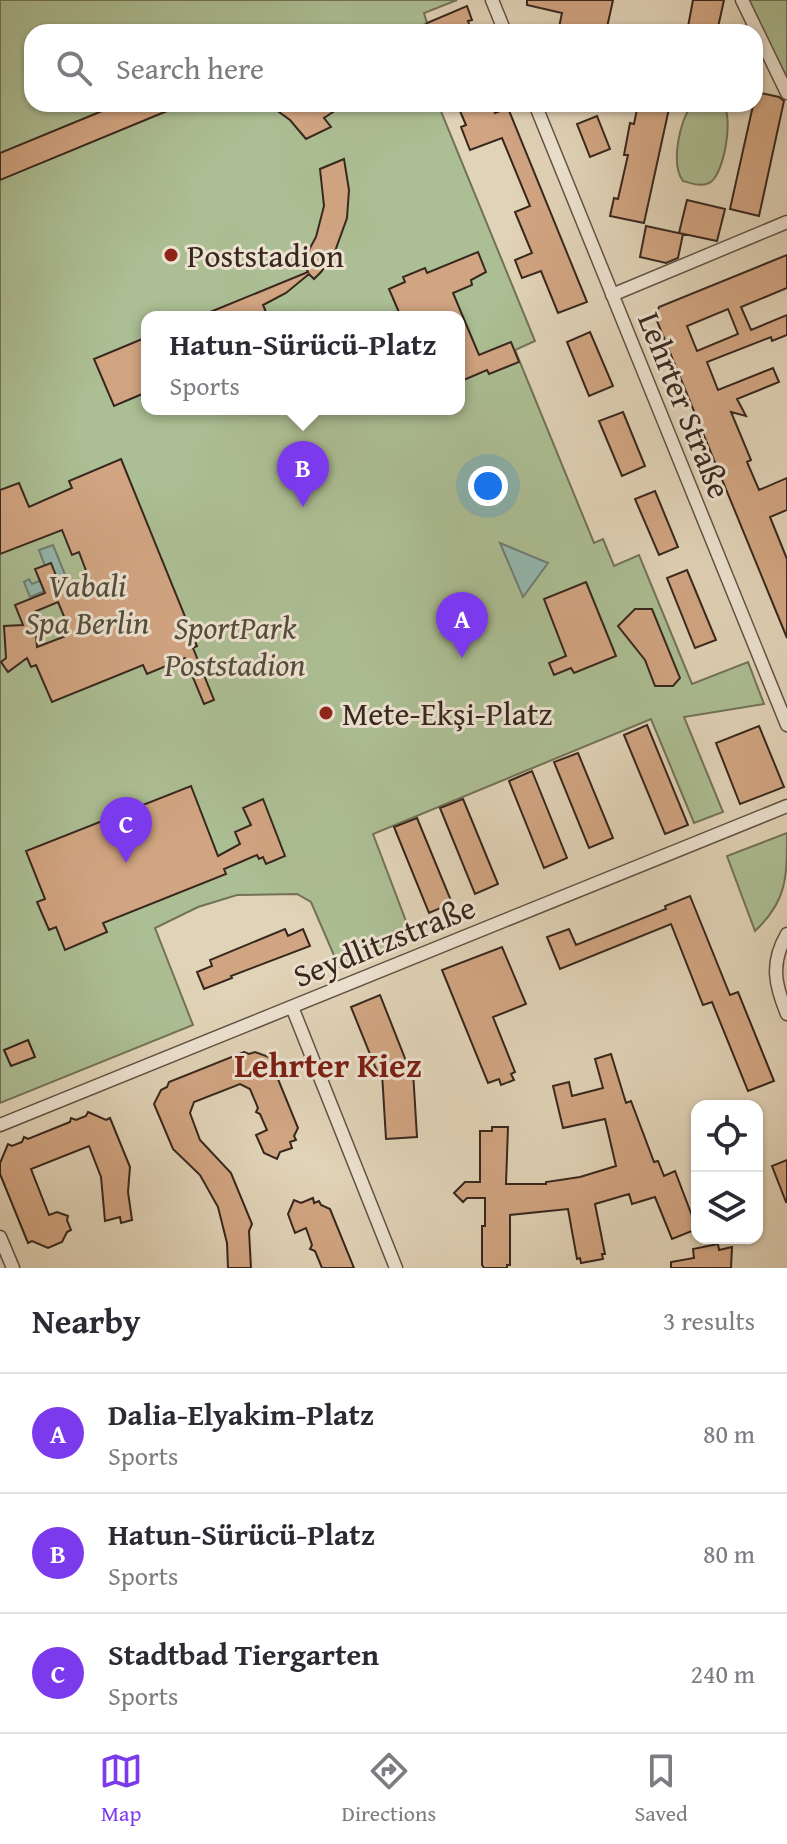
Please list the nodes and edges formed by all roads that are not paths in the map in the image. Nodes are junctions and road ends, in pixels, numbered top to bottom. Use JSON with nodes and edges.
{"nodes":[{"id":1,"x":492,"y":0,"type":"edge"},
{"id":2,"x":742,"y":0,"type":"edge"},
{"id":3,"x":502,"y":24,"type":"edge"},
{"id":4,"x":754,"y":24,"type":"edge"},
{"id":5,"x":763,"y":43,"type":"edge"},
{"id":6,"x":787,"y":93,"type":"edge"},
{"id":7,"x":538,"y":112,"type":"edge"},
{"id":8,"x":787,"y":222,"type":"edge"},
{"id":9,"x":612,"y":295,"type":"junction"},
{"id":10,"x":787,"y":725,"type":"edge"},
{"id":11,"x":787,"y":806,"type":"edge"},
{"id":12,"x":787,"y":934,"type":"edge"},
{"id":13,"x":292,"y":1007,"type":"junction"},
{"id":14,"x":787,"y":1014,"type":"edge"},
{"id":15,"x":0,"y":1125,"type":"edge"},
{"id":16,"x":0,"y":1237,"type":"edge"},
{"id":17,"x":13,"y":1268,"type":"edge"},
{"id":18,"x":396,"y":1268,"type":"edge"}],
"edges":[{"from":1,"to":3,"type":"street"},
{"from":2,"to":4,"type":"street"},
{"from":5,"to":6,"type":"street"},
{"from":7,"to":9,"type":"street","name":"Lehrter Straße"},
{"from":8,"to":9,"type":"street"},
{"from":9,"to":10,"type":"street","name":"Lehrter Straße"},
{"from":11,"to":13,"type":"street","name":"Seydlitzstraße"},
{"from":12,"to":14,"type":"street"},
{"from":13,"to":15,"type":"street","name":"Seydlitzstraße"},
{"from":13,"to":18,"type":"street"},
{"from":16,"to":17,"type":"street"}]}
